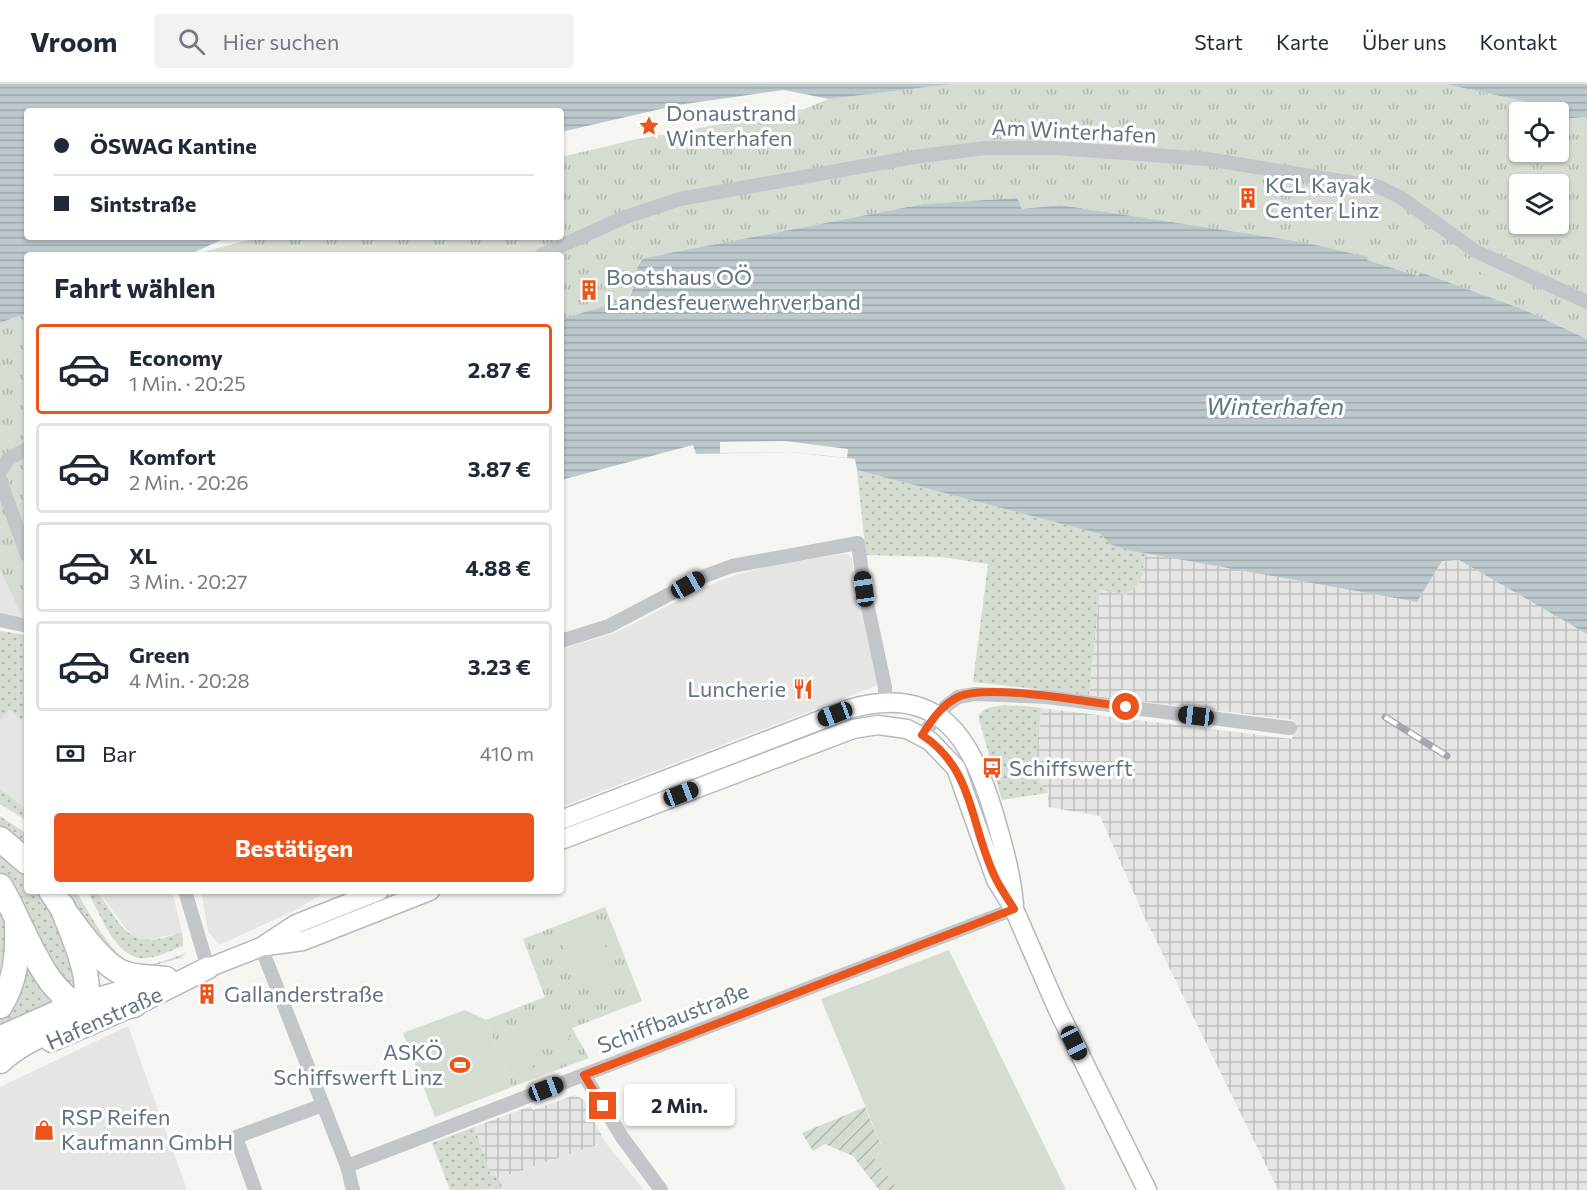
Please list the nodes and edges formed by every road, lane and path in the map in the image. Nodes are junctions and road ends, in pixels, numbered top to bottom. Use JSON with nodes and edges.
{"nodes":[{"id":1,"x":548,"y":252,"type":"edge"},
{"id":2,"x":1587,"y":302,"type":"edge"},
{"id":3,"x":24,"y":451,"type":"edge"},
{"id":4,"x":0,"y":472,"type":"edge"},
{"id":5,"x":0,"y":480,"type":"edge"},
{"id":6,"x":24,"y":547,"type":"edge"},
{"id":7,"x":0,"y":620,"type":"edge"},
{"id":8,"x":24,"y":625,"type":"edge"},
{"id":9,"x":564,"y":640,"type":"edge"},
{"id":10,"x":885,"y":702,"type":"junction"},
{"id":11,"x":936,"y":715,"type":"junction"},
{"id":12,"x":1290,"y":728,"type":"dead end"},
{"id":13,"x":922,"y":735,"type":"junction"},
{"id":14,"x":564,"y":819,"type":"edge"},
{"id":15,"x":0,"y":839,"type":"edge"},
{"id":16,"x":564,"y":839,"type":"edge"},
{"id":17,"x":24,"y":859,"type":"edge"},
{"id":18,"x":0,"y":886,"type":"edge"},
{"id":19,"x":186,"y":894,"type":"edge"},
{"id":20,"x":371,"y":894,"type":"edge"},
{"id":21,"x":422,"y":894,"type":"edge"},
{"id":22,"x":56,"y":899,"type":"edge"},
{"id":23,"x":1014,"y":909,"type":"junction"},
{"id":24,"x":17,"y":922,"type":"junction"},
{"id":25,"x":261,"y":947,"type":"junction"},
{"id":26,"x":208,"y":968,"type":"junction"},
{"id":27,"x":166,"y":979,"type":"junction"},
{"id":28,"x":82,"y":1004,"type":"junction"},
{"id":29,"x":134,"y":1005,"type":"junction"},
{"id":30,"x":0,"y":1006,"type":"edge"},
{"id":31,"x":0,"y":1037,"type":"edge"},
{"id":32,"x":0,"y":1061,"type":"edge"},
{"id":33,"x":0,"y":1066,"type":"edge"},
{"id":34,"x":584,"y":1075,"type":"junction"},
{"id":35,"x":323,"y":1106,"type":"junction"},
{"id":36,"x":347,"y":1166,"type":"junction"},
{"id":37,"x":255,"y":1190,"type":"edge"},
{"id":38,"x":353,"y":1190,"type":"edge"},
{"id":39,"x":661,"y":1190,"type":"edge"},
{"id":40,"x":1147,"y":1190,"type":"edge"}],
"edges":[{"from":1,"to":2,"type":"street","name":"Am Winterhafen"},
{"from":3,"to":4,"type":"street"},
{"from":5,"to":6,"type":"street"},
{"from":7,"to":8,"type":"street"},
{"from":9,"to":10,"type":"street"},
{"from":10,"to":11,"type":"main road"},
{"from":10,"to":14,"type":"main road"},
{"from":11,"to":12,"type":"street"},
{"from":11,"to":13,"type":"street"},
{"from":11,"to":23,"type":"main road"},
{"from":13,"to":16,"type":"main road"},
{"from":13,"to":23,"type":"main road"},
{"from":15,"to":17,"type":"highway"},
{"from":18,"to":24,"type":"highway"},
{"from":19,"to":26,"type":"street"},
{"from":20,"to":25,"type":"main road","name":"Hafenstraße"},
{"from":21,"to":25,"type":"main road","name":"Hafenstraße"},
{"from":22,"to":27,"type":"highway"},
{"from":22,"to":28,"type":"highway"},
{"from":23,"to":34,"type":"street","name":"Schiffbaustraße"},
{"from":23,"to":40,"type":"main road"},
{"from":24,"to":28,"type":"highway"},
{"from":24,"to":30,"type":"highway"},
{"from":25,"to":26,"type":"main road","name":"Hafenstraße"},
{"from":25,"to":35,"type":"street"},
{"from":26,"to":27,"type":"main road","name":"Hafenstraße"},
{"from":26,"to":29,"type":"main road","name":"Hafenstraße"},
{"from":27,"to":28,"type":"main road","name":"Hafenstraße"},
{"from":28,"to":29,"type":"highway"},
{"from":28,"to":31,"type":"main road","name":"Hafenstraße"},
{"from":28,"to":32,"type":"highway"},
{"from":29,"to":33,"type":"main road","name":"Hafenstraße"},
{"from":34,"to":36,"type":"street","name":"Schiffbaustraße"},
{"from":34,"to":39,"type":"street"},
{"from":35,"to":36,"type":"street"},
{"from":35,"to":37,"type":"street"},
{"from":36,"to":38,"type":"street"}]}
